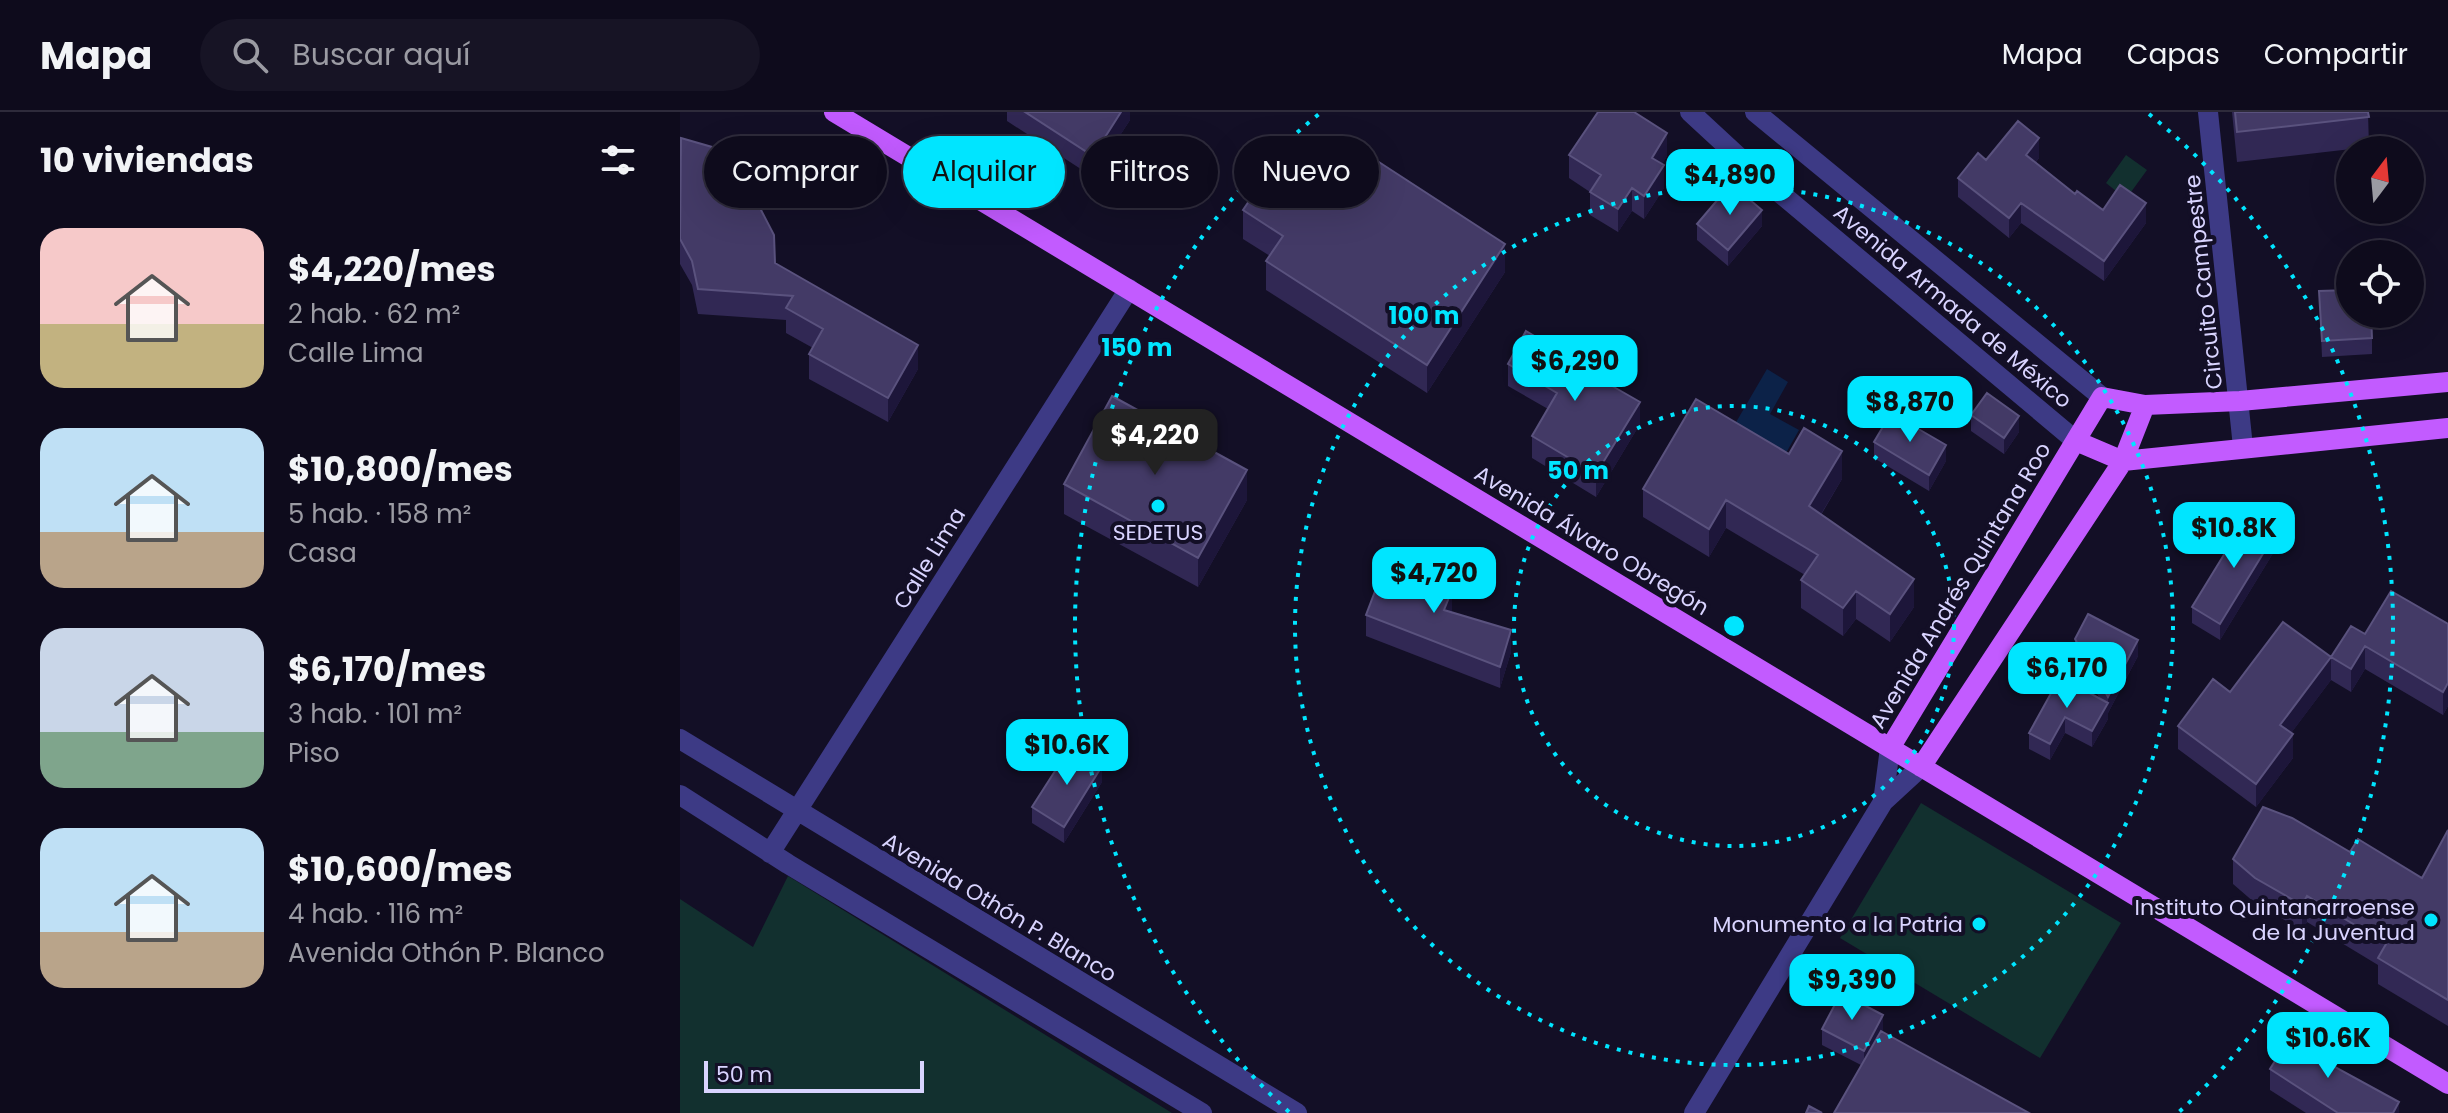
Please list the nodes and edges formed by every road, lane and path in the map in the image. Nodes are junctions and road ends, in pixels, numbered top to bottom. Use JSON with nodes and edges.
{"nodes":[{"id":1,"x":834,"y":112,"type":"edge"},
{"id":2,"x":1690,"y":112,"type":"edge"},
{"id":3,"x":1755,"y":112,"type":"edge"},
{"id":4,"x":2208,"y":112,"type":"edge"},
{"id":5,"x":1129,"y":289,"type":"junction"},
{"id":6,"x":2448,"y":382,"type":"edge"},
{"id":7,"x":2102,"y":397,"type":"junction"},
{"id":8,"x":2240,"y":401,"type":"junction"},
{"id":9,"x":2145,"y":405,"type":"junction"},
{"id":10,"x":2448,"y":428,"type":"edge"},
{"id":11,"x":2076,"y":441,"type":"junction"},
{"id":12,"x":2243,"y":447,"type":"junction"},
{"id":13,"x":2123,"y":461,"type":"junction"},
{"id":14,"x":680,"y":739,"type":"edge"},
{"id":15,"x":1890,"y":748,"type":"junction"},
{"id":16,"x":1921,"y":767,"type":"junction"},
{"id":17,"x":680,"y":795,"type":"edge"},
{"id":18,"x":1883,"y":802,"type":"junction"},
{"id":19,"x":796,"y":812,"type":"junction"},
{"id":20,"x":770,"y":853,"type":"junction"},
{"id":21,"x":2448,"y":1084,"type":"edge"},
{"id":22,"x":1202,"y":1113,"type":"edge"},
{"id":23,"x":1297,"y":1113,"type":"edge"},
{"id":24,"x":1694,"y":1113,"type":"edge"}],
"edges":[{"from":1,"to":5,"type":"main road","name":"Avenida Álvaro Obregón"},
{"from":2,"to":11,"type":"street","name":"Avenida Armada de México"},
{"from":3,"to":7,"type":"street","name":"Avenida Armada de México"},
{"from":4,"to":8,"type":"street","name":"Circuito Campestre"},
{"from":5,"to":15,"type":"main road","name":"Avenida Álvaro Obregón"},
{"from":5,"to":19,"type":"street","name":"Calle Lima"},
{"from":6,"to":8,"type":"main road"},
{"from":7,"to":9,"type":"main road"},
{"from":7,"to":11,"type":"main road","name":"Avenida Andrés Quintana Roo"},
{"from":8,"to":9,"type":"main road"},
{"from":8,"to":12,"type":"street","name":"Circuito Campestre"},
{"from":9,"to":13,"type":"main road","name":"Avenida Andrés Quintana Roo"},
{"from":10,"to":12,"type":"main road"},
{"from":11,"to":13,"type":"main road","name":"Avenida Armada de México"},
{"from":11,"to":15,"type":"main road","name":"Avenida Andrés Quintana Roo"},
{"from":12,"to":13,"type":"main road"},
{"from":13,"to":16,"type":"main road","name":"Avenida Andrés Quintana Roo"},
{"from":14,"to":19,"type":"street","name":"Avenida Othón P. Blanco"},
{"from":15,"to":16,"type":"main road","name":"Avenida Álvaro Obregón"},
{"from":15,"to":18,"type":"street","name":"Avenida Andrés Quintana Roo"},
{"from":16,"to":18,"type":"street","name":"Avenida Andrés Quintana Roo"},
{"from":16,"to":21,"type":"main road","name":"Avenida Álvaro Obregón"},
{"from":17,"to":20,"type":"street"},
{"from":18,"to":24,"type":"street","name":"Avenida Andrés Quintana Roo"},
{"from":19,"to":20,"type":"street","name":"Calle Lima"},
{"from":19,"to":23,"type":"street","name":"Avenida Othón P. Blanco"},
{"from":20,"to":22,"type":"street"}]}
